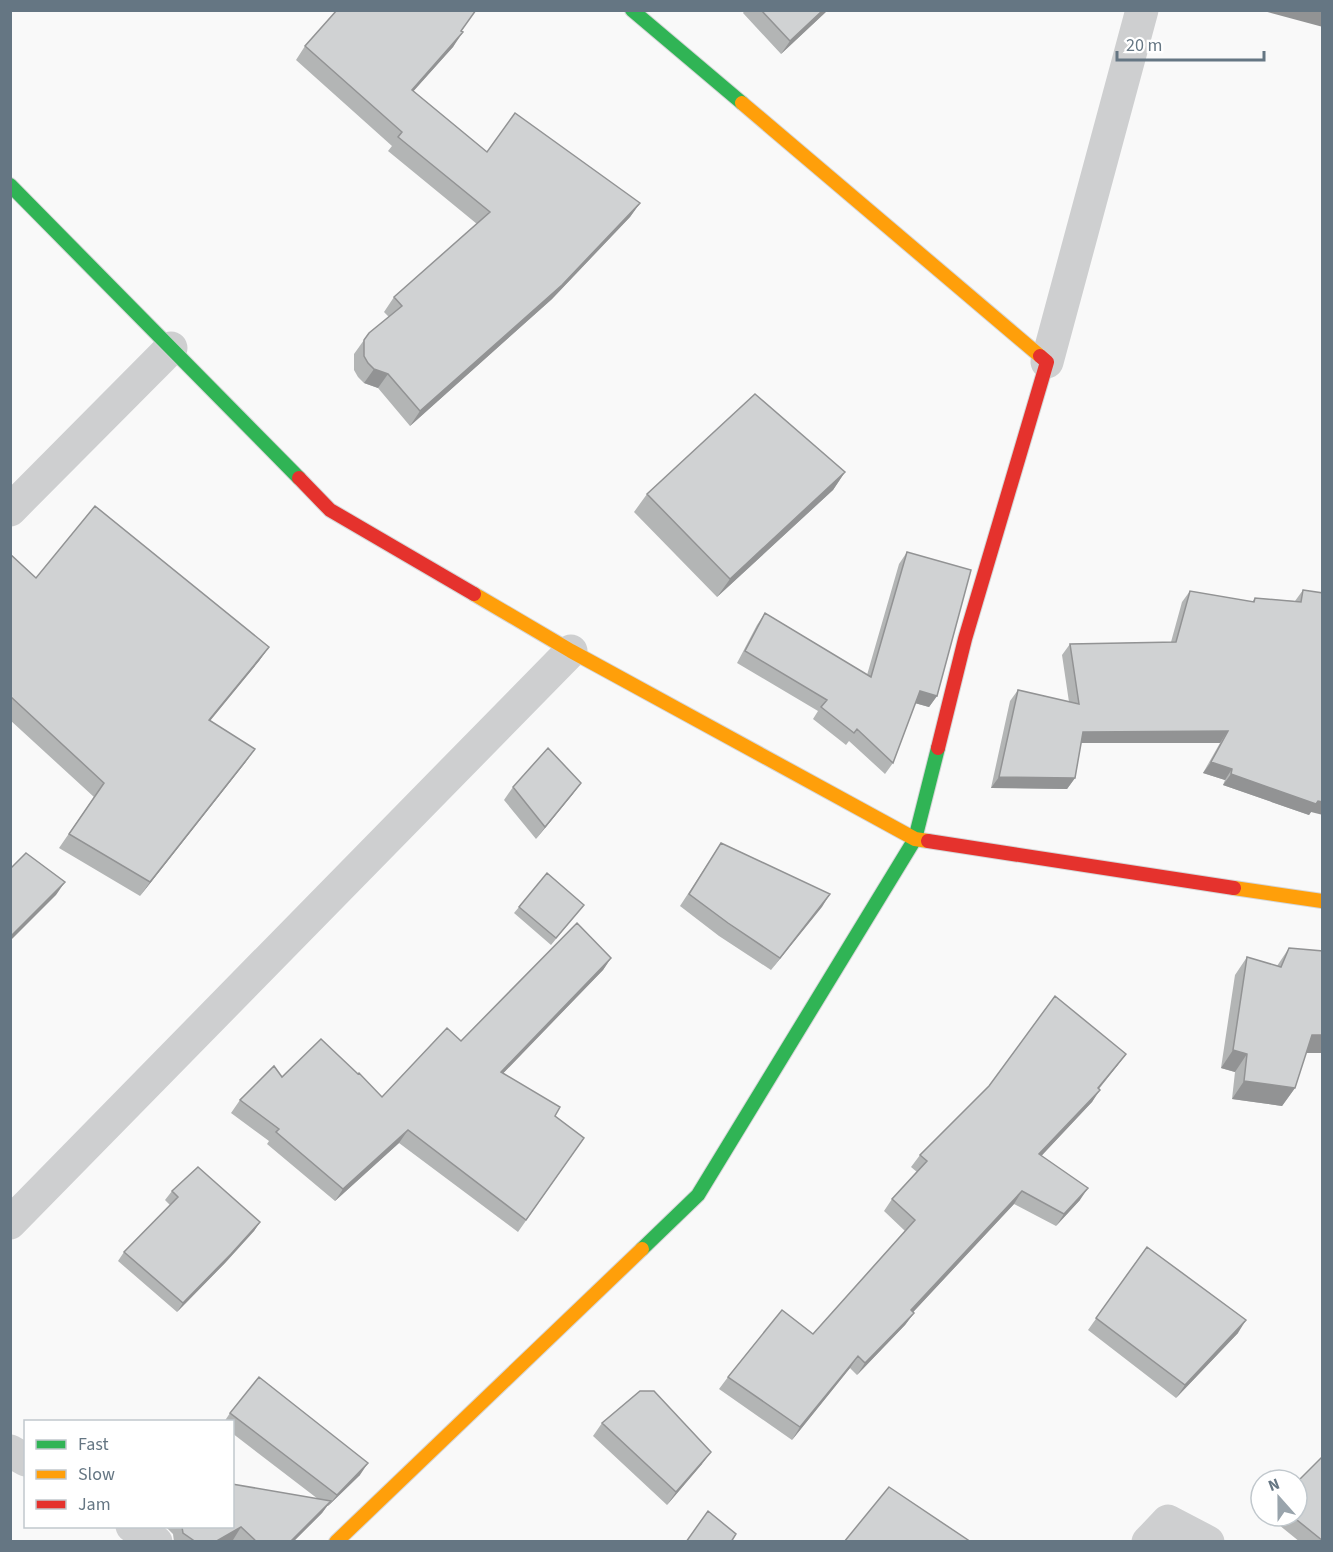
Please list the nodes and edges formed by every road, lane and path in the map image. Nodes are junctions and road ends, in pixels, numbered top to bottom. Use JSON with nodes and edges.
{"nodes":[{"id":1,"x":632,"y":10,"type":"edge"},
{"id":2,"x":1142,"y":10,"type":"edge"},
{"id":3,"x":10,"y":185,"type":"edge"},
{"id":4,"x":171,"y":348,"type":"junction"},
{"id":5,"x":1047,"y":362,"type":"junction"},
{"id":6,"x":10,"y":510,"type":"edge"},
{"id":7,"x":571,"y":651,"type":"junction"},
{"id":8,"x":915,"y":839,"type":"junction"},
{"id":9,"x":1323,"y":901,"type":"edge"},
{"id":10,"x":10,"y":1223,"type":"edge"},
{"id":11,"x":10,"y":1451,"type":"edge"},
{"id":12,"x":24,"y":1459,"type":"edge"},
{"id":13,"x":134,"y":1528,"type":"edge"},
{"id":14,"x":156,"y":1542,"type":"edge"},
{"id":15,"x":336,"y":1542,"type":"edge"},
{"id":16,"x":1148,"y":1542,"type":"edge"},
{"id":17,"x":1208,"y":1542,"type":"edge"}],
"edges":[{"from":1,"to":5,"type":"street"},
{"from":2,"to":5,"type":"street"},
{"from":3,"to":4,"type":"street"},
{"from":4,"to":6,"type":"street"},
{"from":4,"to":7,"type":"street"},
{"from":5,"to":8,"type":"street"},
{"from":7,"to":8,"type":"street"},
{"from":7,"to":10,"type":"street"},
{"from":8,"to":9,"type":"street"},
{"from":8,"to":15,"type":"street"},
{"from":11,"to":12,"type":"street"},
{"from":13,"to":14,"type":"street"},
{"from":16,"to":17,"type":"street"}]}
